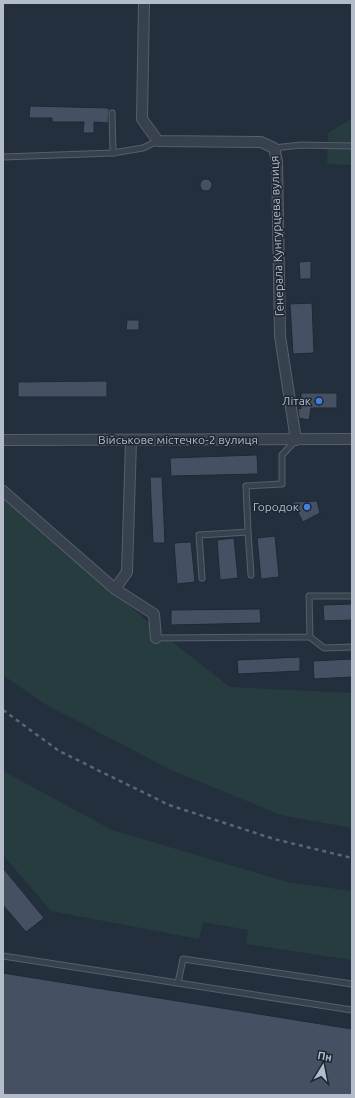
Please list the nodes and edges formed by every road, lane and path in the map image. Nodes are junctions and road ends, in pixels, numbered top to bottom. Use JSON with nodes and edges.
{"nodes":[{"id":1,"x":144,"y":3,"type":"edge"},
{"id":2,"x":112,"y":113,"type":"dead end"},
{"id":3,"x":158,"y":141,"type":"junction"},
{"id":4,"x":352,"y":146,"type":"edge"},
{"id":5,"x":274,"y":148,"type":"junction"},
{"id":6,"x":113,"y":153,"type":"junction"},
{"id":7,"x":3,"y":157,"type":"edge"},
{"id":8,"x":352,"y":439,"type":"edge"},
{"id":9,"x":3,"y":440,"type":"edge"},
{"id":10,"x":296,"y":440,"type":"junction"},
{"id":11,"x":131,"y":441,"type":"junction"},
{"id":12,"x":3,"y":491,"type":"edge"},
{"id":13,"x":248,"y":532,"type":"junction"},
{"id":14,"x":251,"y":575,"type":"dead end"},
{"id":15,"x":202,"y":578,"type":"dead end"},
{"id":16,"x":115,"y":589,"type":"junction"},
{"id":17,"x":352,"y":596,"type":"edge"},
{"id":18,"x":310,"y":637,"type":"junction"},
{"id":19,"x":156,"y":638,"type":"joint"},
{"id":20,"x":352,"y":647,"type":"edge"},
{"id":21,"x":3,"y":956,"type":"edge"},
{"id":22,"x":178,"y":983,"type":"junction"},
{"id":23,"x":352,"y":984,"type":"edge"},
{"id":24,"x":352,"y":1010,"type":"edge"}],
"edges":[{"from":1,"to":3,"type":"street"},
{"from":2,"to":6,"type":"lane"},
{"from":3,"to":5,"type":"street","name":"Генерала Кунгурцева вулиця"},
{"from":3,"to":6,"type":"lane"},
{"from":4,"to":5,"type":"lane"},
{"from":5,"to":10,"type":"street","name":"Генерала Кунгурцева вулиця"},
{"from":6,"to":7,"type":"lane"},
{"from":8,"to":10,"type":"street","name":"Військове містечко-2 вулиця"},
{"from":9,"to":11,"type":"street","name":"Військове містечко-2 вулиця"},
{"from":10,"to":11,"type":"street","name":"Військове містечко-2 вулиця"},
{"from":10,"to":13,"type":"lane"},
{"from":11,"to":16,"type":"street"},
{"from":12,"to":16,"type":"street"},
{"from":13,"to":14,"type":"lane"},
{"from":13,"to":15,"type":"lane"},
{"from":16,"to":19,"type":"street"},
{"from":17,"to":18,"type":"lane"},
{"from":18,"to":19,"type":"lane"},
{"from":18,"to":20,"type":"lane"},
{"from":21,"to":22,"type":"lane"},
{"from":22,"to":23,"type":"lane"},
{"from":22,"to":24,"type":"lane"}]}
